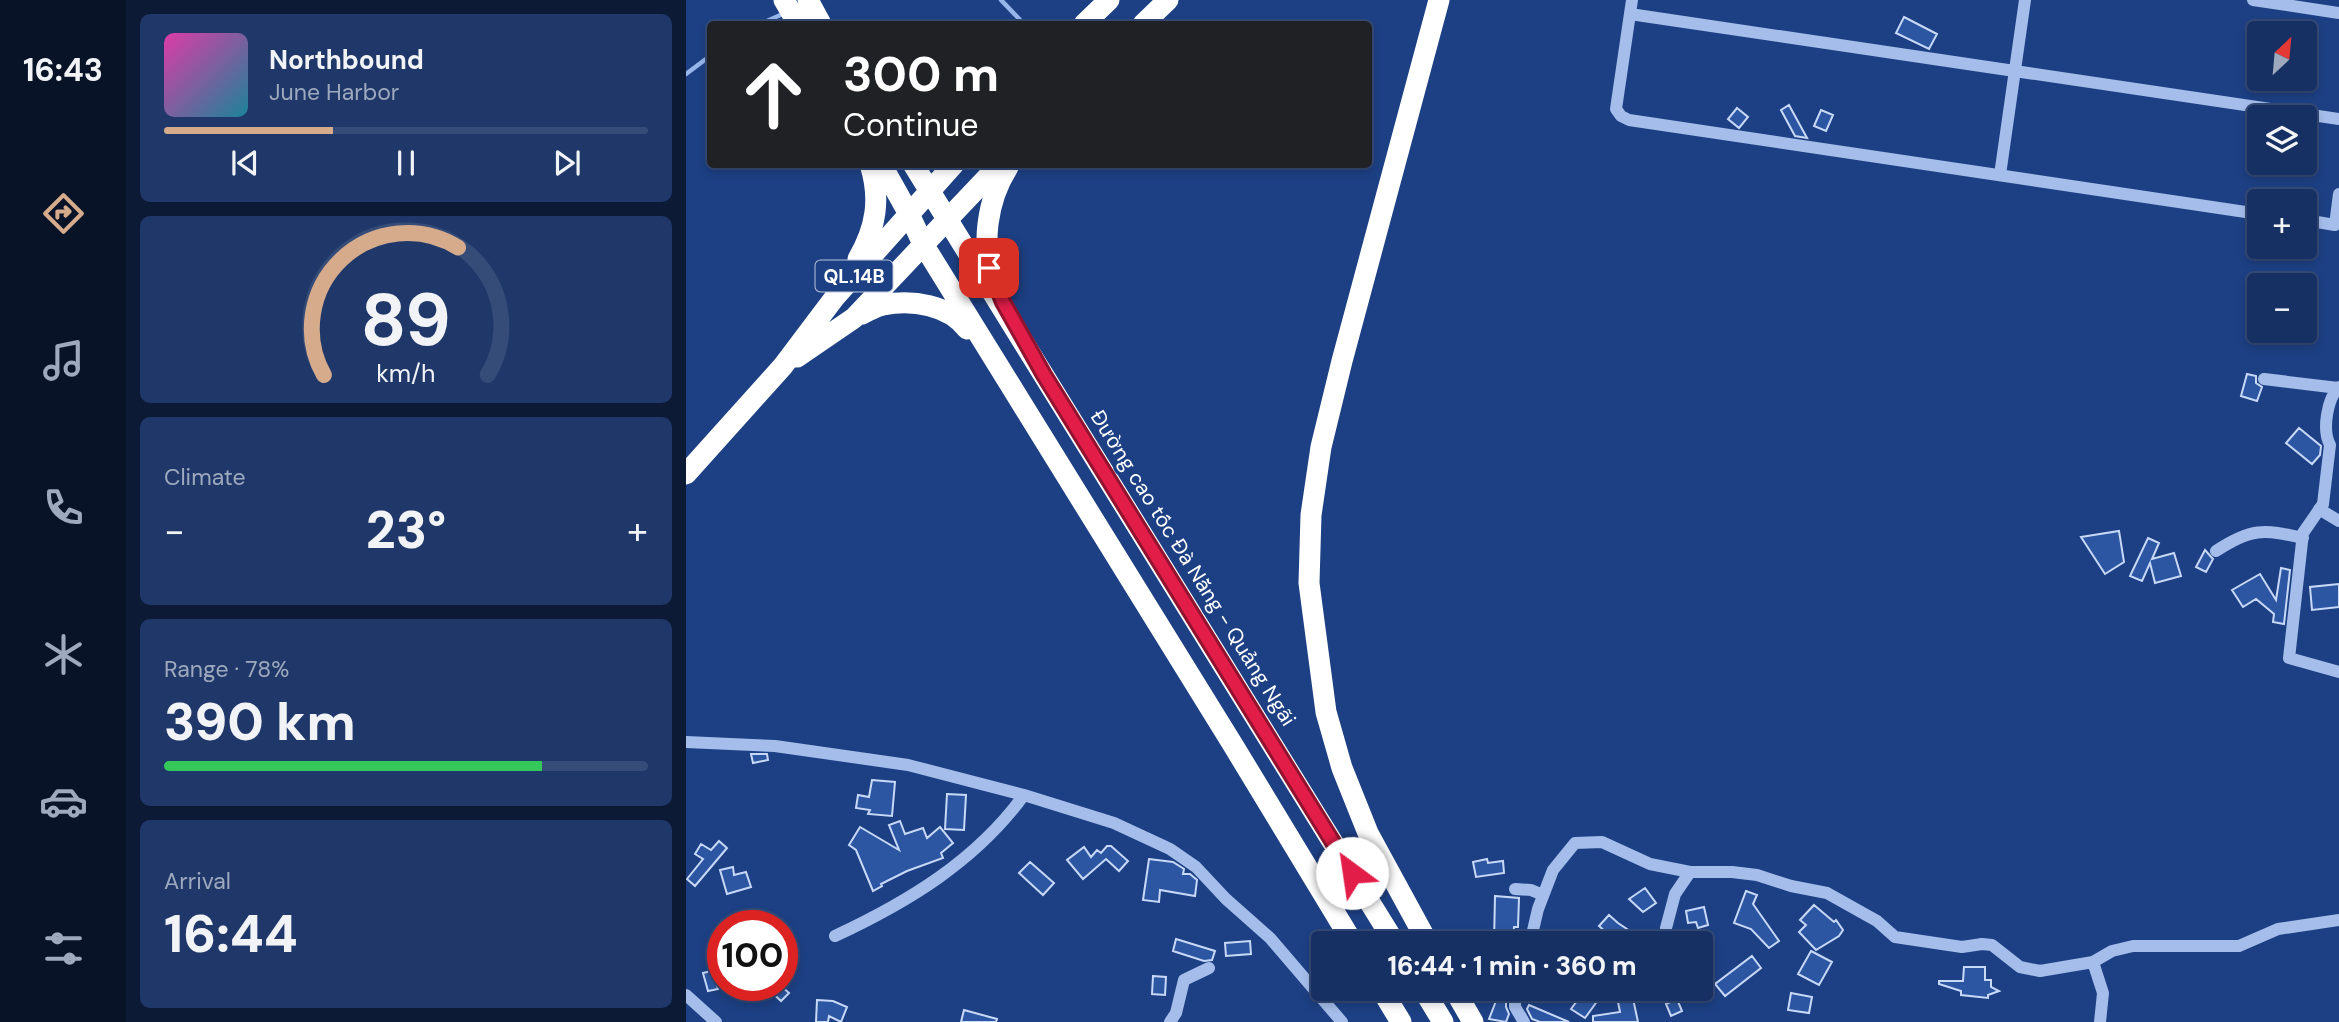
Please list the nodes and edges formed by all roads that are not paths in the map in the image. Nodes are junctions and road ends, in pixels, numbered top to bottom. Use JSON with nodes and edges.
{"nodes":[{"id":1,"x":784,"y":0,"type":"edge"},
{"id":2,"x":808,"y":0,"type":"edge"},
{"id":3,"x":1109,"y":0,"type":"edge"},
{"id":4,"x":1168,"y":0,"type":"edge"},
{"id":5,"x":1439,"y":0,"type":"edge"},
{"id":6,"x":1632,"y":0,"type":"edge"},
{"id":7,"x":2025,"y":0,"type":"edge"},
{"id":8,"x":2253,"y":0,"type":"edge"},
{"id":9,"x":2339,"y":13,"type":"edge"},
{"id":10,"x":1630,"y":14,"type":"junction"},
{"id":11,"x":810,"y":21,"type":"edge"},
{"id":12,"x":813,"y":21,"type":"edge"},
{"id":13,"x":1087,"y":21,"type":"edge"},
{"id":14,"x":1146,"y":21,"type":"edge"},
{"id":15,"x":2015,"y":71,"type":"junction"},
{"id":16,"x":2339,"y":119,"type":"edge"},
{"id":17,"x":871,"y":168,"type":"edge"},
{"id":18,"x":883,"y":168,"type":"edge"},
{"id":19,"x":916,"y":168,"type":"edge"},
{"id":20,"x":950,"y":168,"type":"edge"},
{"id":21,"x":996,"y":168,"type":"edge"},
{"id":22,"x":1008,"y":168,"type":"edge"},
{"id":23,"x":2000,"y":175,"type":"junction"},
{"id":24,"x":931,"y":190,"type":"junction"},
{"id":25,"x":2339,"y":194,"type":"edge"},
{"id":26,"x":2247,"y":212,"type":"edge"},
{"id":27,"x":909,"y":214,"type":"junction"},
{"id":28,"x":947,"y":219,"type":"junction"},
{"id":29,"x":2317,"y":222,"type":"edge"},
{"id":30,"x":923,"y":244,"type":"junction"},
{"id":31,"x":835,"y":298,"type":"junction"},
{"id":32,"x":854,"y":318,"type":"junction"},
{"id":33,"x":783,"y":366,"type":"junction"},
{"id":34,"x":1044,"y":375,"type":"junction"},
{"id":35,"x":2264,"y":379,"type":"dead end"},
{"id":36,"x":2338,"y":387,"type":"edge"},
{"id":37,"x":1015,"y":393,"type":"junction"},
{"id":38,"x":686,"y":474,"type":"edge"},
{"id":39,"x":2332,"y":482,"type":"edge"},
{"id":40,"x":2319,"y":509,"type":"junction"},
{"id":41,"x":2339,"y":521,"type":"edge"},
{"id":42,"x":2303,"y":538,"type":"junction"},
{"id":43,"x":2216,"y":551,"type":"dead end"},
{"id":44,"x":2339,"y":672,"type":"edge"},
{"id":45,"x":686,"y":742,"type":"edge"},
{"id":46,"x":1024,"y":795,"type":"junction"},
{"id":47,"x":1690,"y":872,"type":"junction"},
{"id":48,"x":1515,"y":889,"type":"dead end"},
{"id":49,"x":1543,"y":895,"type":"junction"},
{"id":50,"x":2339,"y":920,"type":"edge"},
{"id":51,"x":1666,"y":928,"type":"dead end"},
{"id":52,"x":1346,"y":931,"type":"edge"},
{"id":53,"x":1388,"y":931,"type":"edge"},
{"id":54,"x":1421,"y":931,"type":"edge"},
{"id":55,"x":1533,"y":931,"type":"edge"},
{"id":56,"x":835,"y":936,"type":"dead end"},
{"id":57,"x":2093,"y":962,"type":"junction"},
{"id":58,"x":1209,"y":968,"type":"dead end"},
{"id":59,"x":686,"y":995,"type":"edge"},
{"id":60,"x":1388,"y":1001,"type":"edge"},
{"id":61,"x":1430,"y":1001,"type":"edge"},
{"id":62,"x":1461,"y":1001,"type":"edge"},
{"id":63,"x":1515,"y":1001,"type":"edge"},
{"id":64,"x":716,"y":1022,"type":"edge"},
{"id":65,"x":1171,"y":1022,"type":"edge"},
{"id":66,"x":1342,"y":1022,"type":"edge"},
{"id":67,"x":1401,"y":1022,"type":"edge"},
{"id":68,"x":1443,"y":1022,"type":"edge"},
{"id":69,"x":1473,"y":1022,"type":"edge"},
{"id":70,"x":1524,"y":1022,"type":"edge"},
{"id":71,"x":2100,"y":1022,"type":"edge"}],
"edges":[{"from":1,"to":11,"type":"highway"},
{"from":2,"to":12,"type":"highway"},
{"from":3,"to":13,"type":"highway"},
{"from":4,"to":14,"type":"highway"},
{"from":5,"to":54,"type":"highway"},
{"from":6,"to":10,"type":"street"},
{"from":7,"to":15,"type":"street"},
{"from":8,"to":9,"type":"street"},
{"from":10,"to":15,"type":"street"},
{"from":10,"to":23,"type":"street"},
{"from":15,"to":16,"type":"street"},
{"from":15,"to":23,"type":"street"},
{"from":17,"to":31,"type":"highway"},
{"from":18,"to":27,"type":"highway"},
{"from":19,"to":24,"type":"highway","name":"Đường cao tốc Đà Nẵng - Quảng Ngãi"},
{"from":20,"to":24,"type":"highway","number":"QL.14B"},
{"from":21,"to":28,"type":"highway","number":"QL.14B"},
{"from":22,"to":34,"type":"highway"},
{"from":23,"to":26,"type":"street"},
{"from":24,"to":27,"type":"highway","number":"QL.14B"},
{"from":24,"to":28,"type":"highway","name":"Đường cao tốc Đà Nẵng - Quảng Ngãi"},
{"from":25,"to":29,"type":"street"},
{"from":27,"to":30,"type":"highway"},
{"from":27,"to":31,"type":"highway","number":"QL.14B"},
{"from":28,"to":30,"type":"highway","number":"QL.14B"},
{"from":28,"to":34,"type":"highway","name":"Đường cao tốc Đà Nẵng - Quảng Ngãi"},
{"from":30,"to":32,"type":"highway","number":"QL.14B"},
{"from":30,"to":37,"type":"highway"},
{"from":31,"to":33,"type":"highway","number":"QL.14B"},
{"from":32,"to":33,"type":"highway","number":"QL.14B"},
{"from":32,"to":37,"type":"highway"},
{"from":33,"to":38,"type":"highway","number":"QL.14B"},
{"from":34,"to":53,"type":"highway","name":"Đường cao tốc Đà Nẵng - Quảng Ngãi"},
{"from":35,"to":36,"type":"street"},
{"from":36,"to":39,"type":"street"},
{"from":37,"to":52,"type":"highway"},
{"from":39,"to":40,"type":"street"},
{"from":40,"to":41,"type":"street"},
{"from":40,"to":42,"type":"street"},
{"from":42,"to":43,"type":"street"},
{"from":42,"to":44,"type":"street"},
{"from":45,"to":46,"type":"street"},
{"from":46,"to":56,"type":"street"},
{"from":46,"to":66,"type":"street"},
{"from":47,"to":49,"type":"street"},
{"from":47,"to":51,"type":"street"},
{"from":47,"to":57,"type":"street"},
{"from":48,"to":49,"type":"street"},
{"from":49,"to":55,"type":"street"},
{"from":50,"to":57,"type":"street"},
{"from":57,"to":71,"type":"street"},
{"from":58,"to":65,"type":"street"},
{"from":59,"to":64,"type":"street"},
{"from":60,"to":67,"type":"highway"},
{"from":61,"to":68,"type":"highway"},
{"from":62,"to":69,"type":"highway"},
{"from":63,"to":70,"type":"street"}]}
